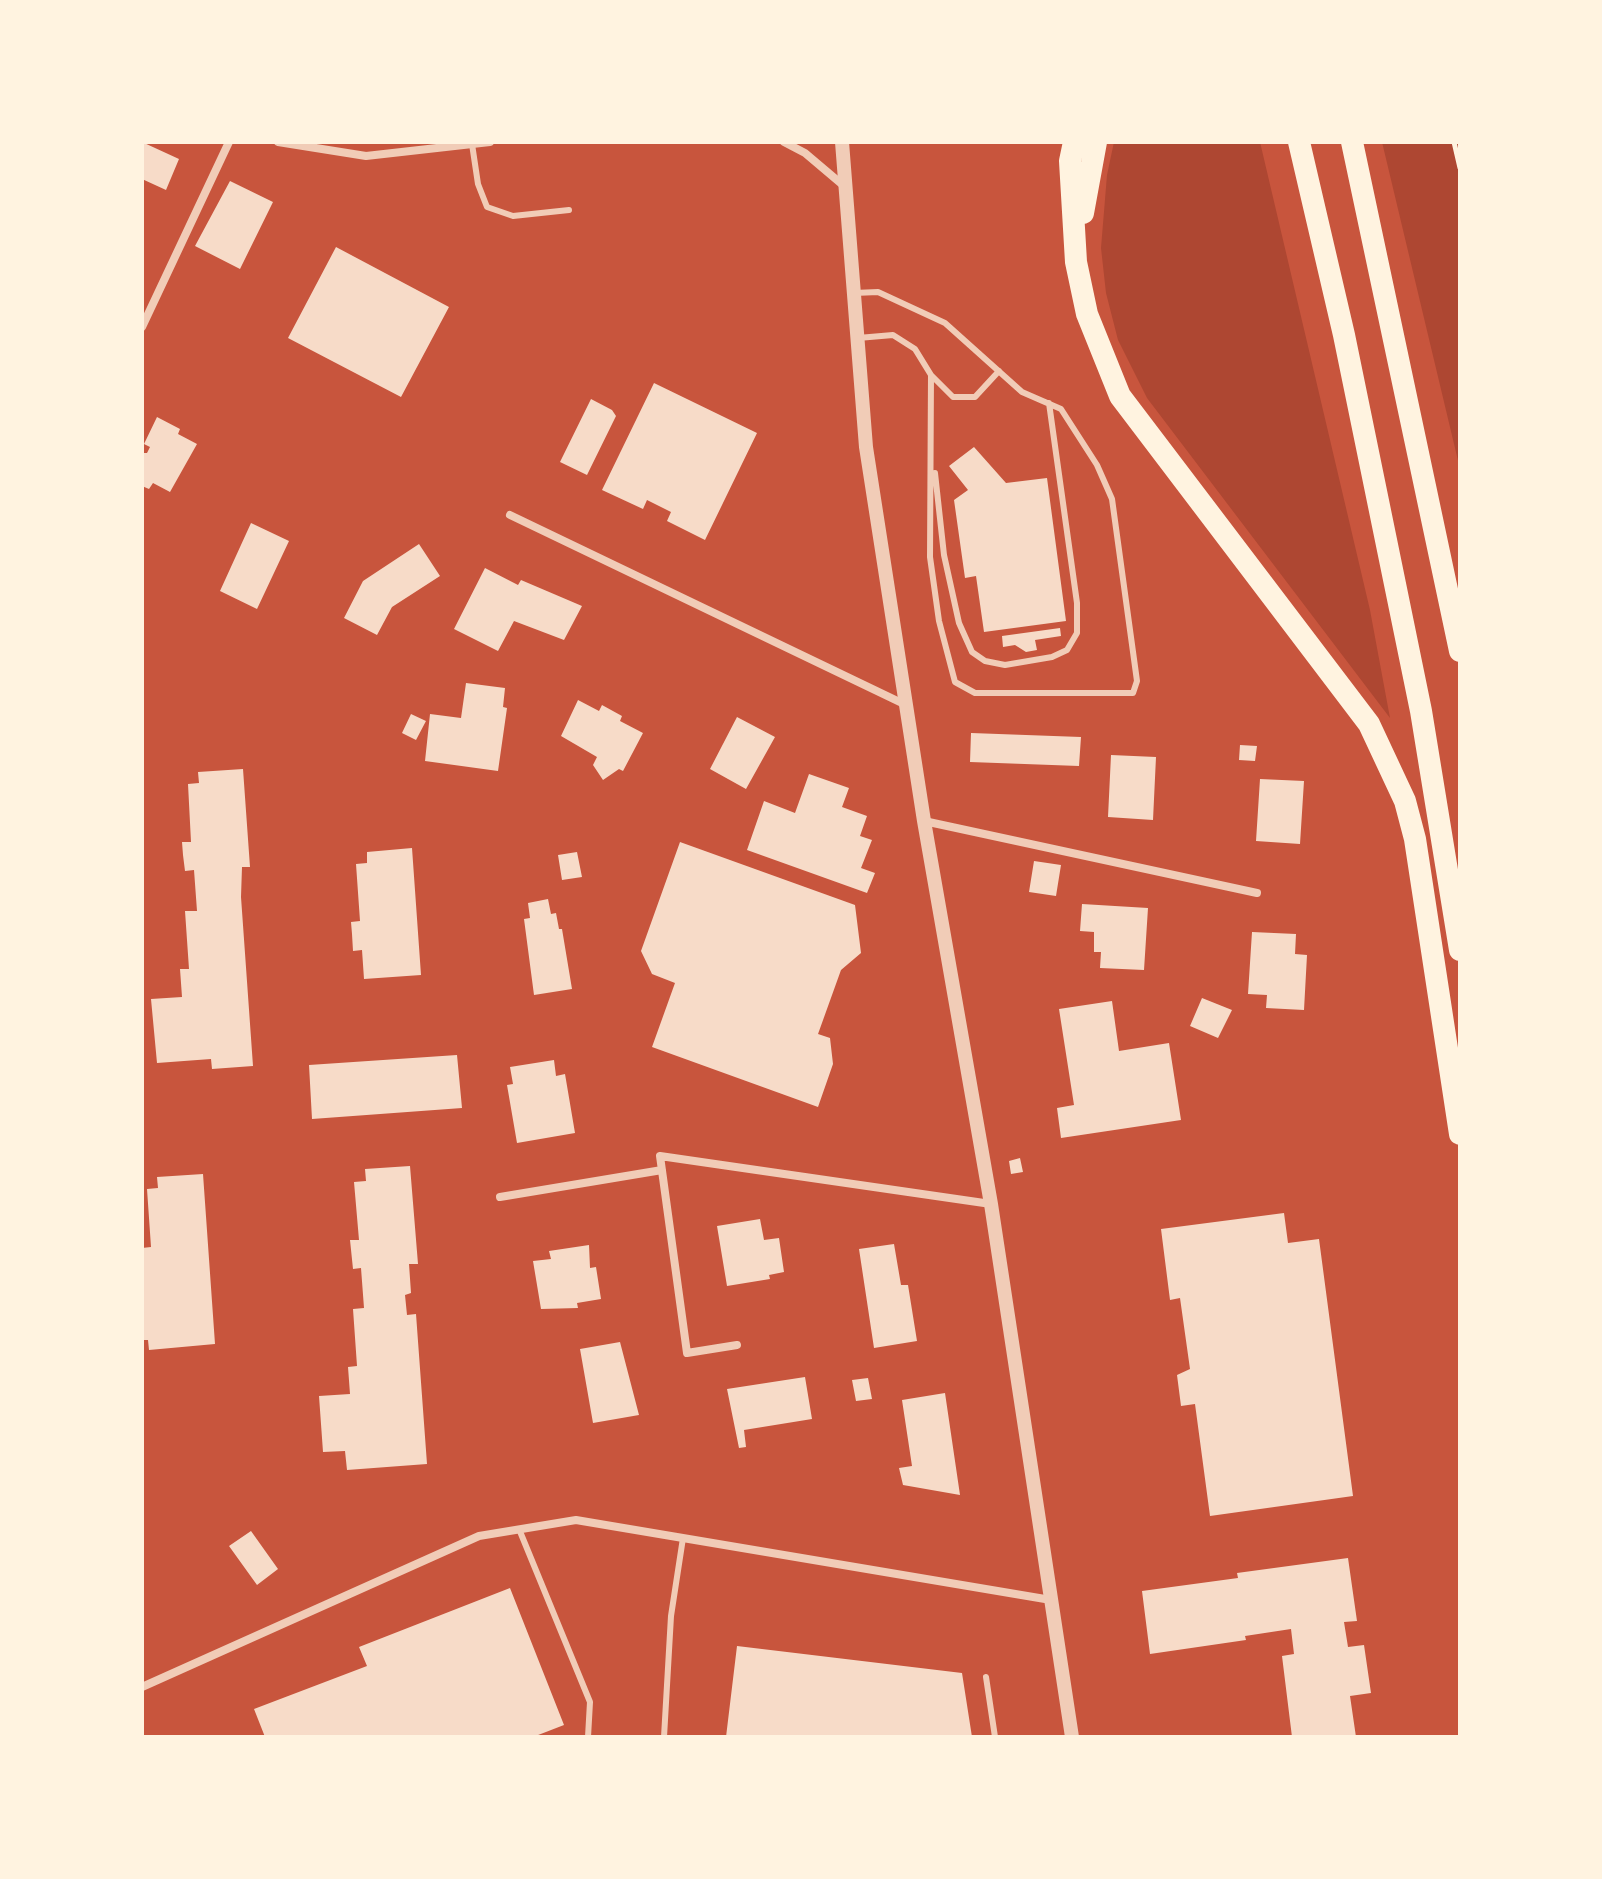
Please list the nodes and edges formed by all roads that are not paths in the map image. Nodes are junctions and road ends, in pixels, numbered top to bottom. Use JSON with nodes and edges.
{"nodes":[{"id":1,"x":229,"y":142,"type":"edge"},
{"id":2,"x":278,"y":142,"type":"edge"},
{"id":3,"x":490,"y":142,"type":"edge"},
{"id":4,"x":784,"y":142,"type":"edge"},
{"id":5,"x":842,"y":142,"type":"edge"},
{"id":6,"x":1074,"y":142,"type":"edge"},
{"id":7,"x":1096,"y":142,"type":"edge"},
{"id":8,"x":1299,"y":142,"type":"edge"},
{"id":9,"x":1352,"y":142,"type":"edge"},
{"id":10,"x":472,"y":144,"type":"junction"},
{"id":11,"x":845,"y":186,"type":"junction"},
{"id":12,"x":569,"y":210,"type":"dead end"},
{"id":13,"x":1076,"y":262,"type":"junction"},
{"id":14,"x":854,"y":293,"type":"junction"},
{"id":15,"x":142,"y":327,"type":"edge"},
{"id":16,"x":858,"y":338,"type":"junction"},
{"id":17,"x":999,"y":371,"type":"junction"},
{"id":18,"x":931,"y":375,"type":"junction"},
{"id":19,"x":1049,"y":403,"type":"junction"},
{"id":20,"x":932,"y":449,"type":"junction"},
{"id":21,"x":510,"y":515,"type":"dead end"},
{"id":22,"x":1460,"y":651,"type":"edge"},
{"id":23,"x":906,"y":705,"type":"junction"},
{"id":24,"x":924,"y":821,"type":"junction"},
{"id":25,"x":1257,"y":893,"type":"dead end"},
{"id":26,"x":1460,"y":950,"type":"edge"},
{"id":27,"x":1460,"y":1134,"type":"edge"},
{"id":28,"x":662,"y":1170,"type":"junction"},
{"id":29,"x":500,"y":1197,"type":"dead end"},
{"id":30,"x":991,"y":1204,"type":"junction"},
{"id":31,"x":737,"y":1345,"type":"dead end"},
{"id":32,"x":519,"y":1529,"type":"junction"},
{"id":33,"x":683,"y":1538,"type":"junction"},
{"id":34,"x":1052,"y":1600,"type":"junction"},
{"id":35,"x":986,"y":1677,"type":"dead end"},
{"id":36,"x":142,"y":1687,"type":"edge"},
{"id":37,"x":588,"y":1737,"type":"edge"},
{"id":38,"x":664,"y":1737,"type":"edge"},
{"id":39,"x":995,"y":1737,"type":"edge"},
{"id":40,"x":1072,"y":1737,"type":"edge"}],
"edges":[{"from":1,"to":15,"type":"street"},
{"from":2,"to":10,"type":"street"},
{"from":3,"to":10,"type":"street"},
{"from":4,"to":11,"type":"street"},
{"from":5,"to":11,"type":"street"},
{"from":6,"to":13,"type":"highway"},
{"from":7,"to":13,"type":"highway"},
{"from":8,"to":26,"type":"highway"},
{"from":9,"to":22,"type":"highway"},
{"from":10,"to":12,"type":"lane"},
{"from":11,"to":14,"type":"street"},
{"from":13,"to":27,"type":"highway"},
{"from":14,"to":16,"type":"street"},
{"from":14,"to":17,"type":"lane"},
{"from":16,"to":18,"type":"lane"},
{"from":16,"to":23,"type":"street"},
{"from":17,"to":18,"type":"lane"},
{"from":17,"to":19,"type":"lane"},
{"from":18,"to":20,"type":"lane"},
{"from":19,"to":20,"type":"lane"},
{"from":19,"to":20,"type":"lane"},
{"from":21,"to":23,"type":"street"},
{"from":23,"to":24,"type":"street"},
{"from":24,"to":25,"type":"street"},
{"from":24,"to":30,"type":"street"},
{"from":28,"to":29,"type":"street"},
{"from":28,"to":30,"type":"street"},
{"from":28,"to":31,"type":"street"},
{"from":30,"to":34,"type":"street"},
{"from":32,"to":33,"type":"street"},
{"from":32,"to":36,"type":"street"},
{"from":32,"to":37,"type":"lane"},
{"from":33,"to":34,"type":"street"},
{"from":33,"to":38,"type":"lane"},
{"from":34,"to":40,"type":"street"},
{"from":35,"to":39,"type":"lane"}]}
